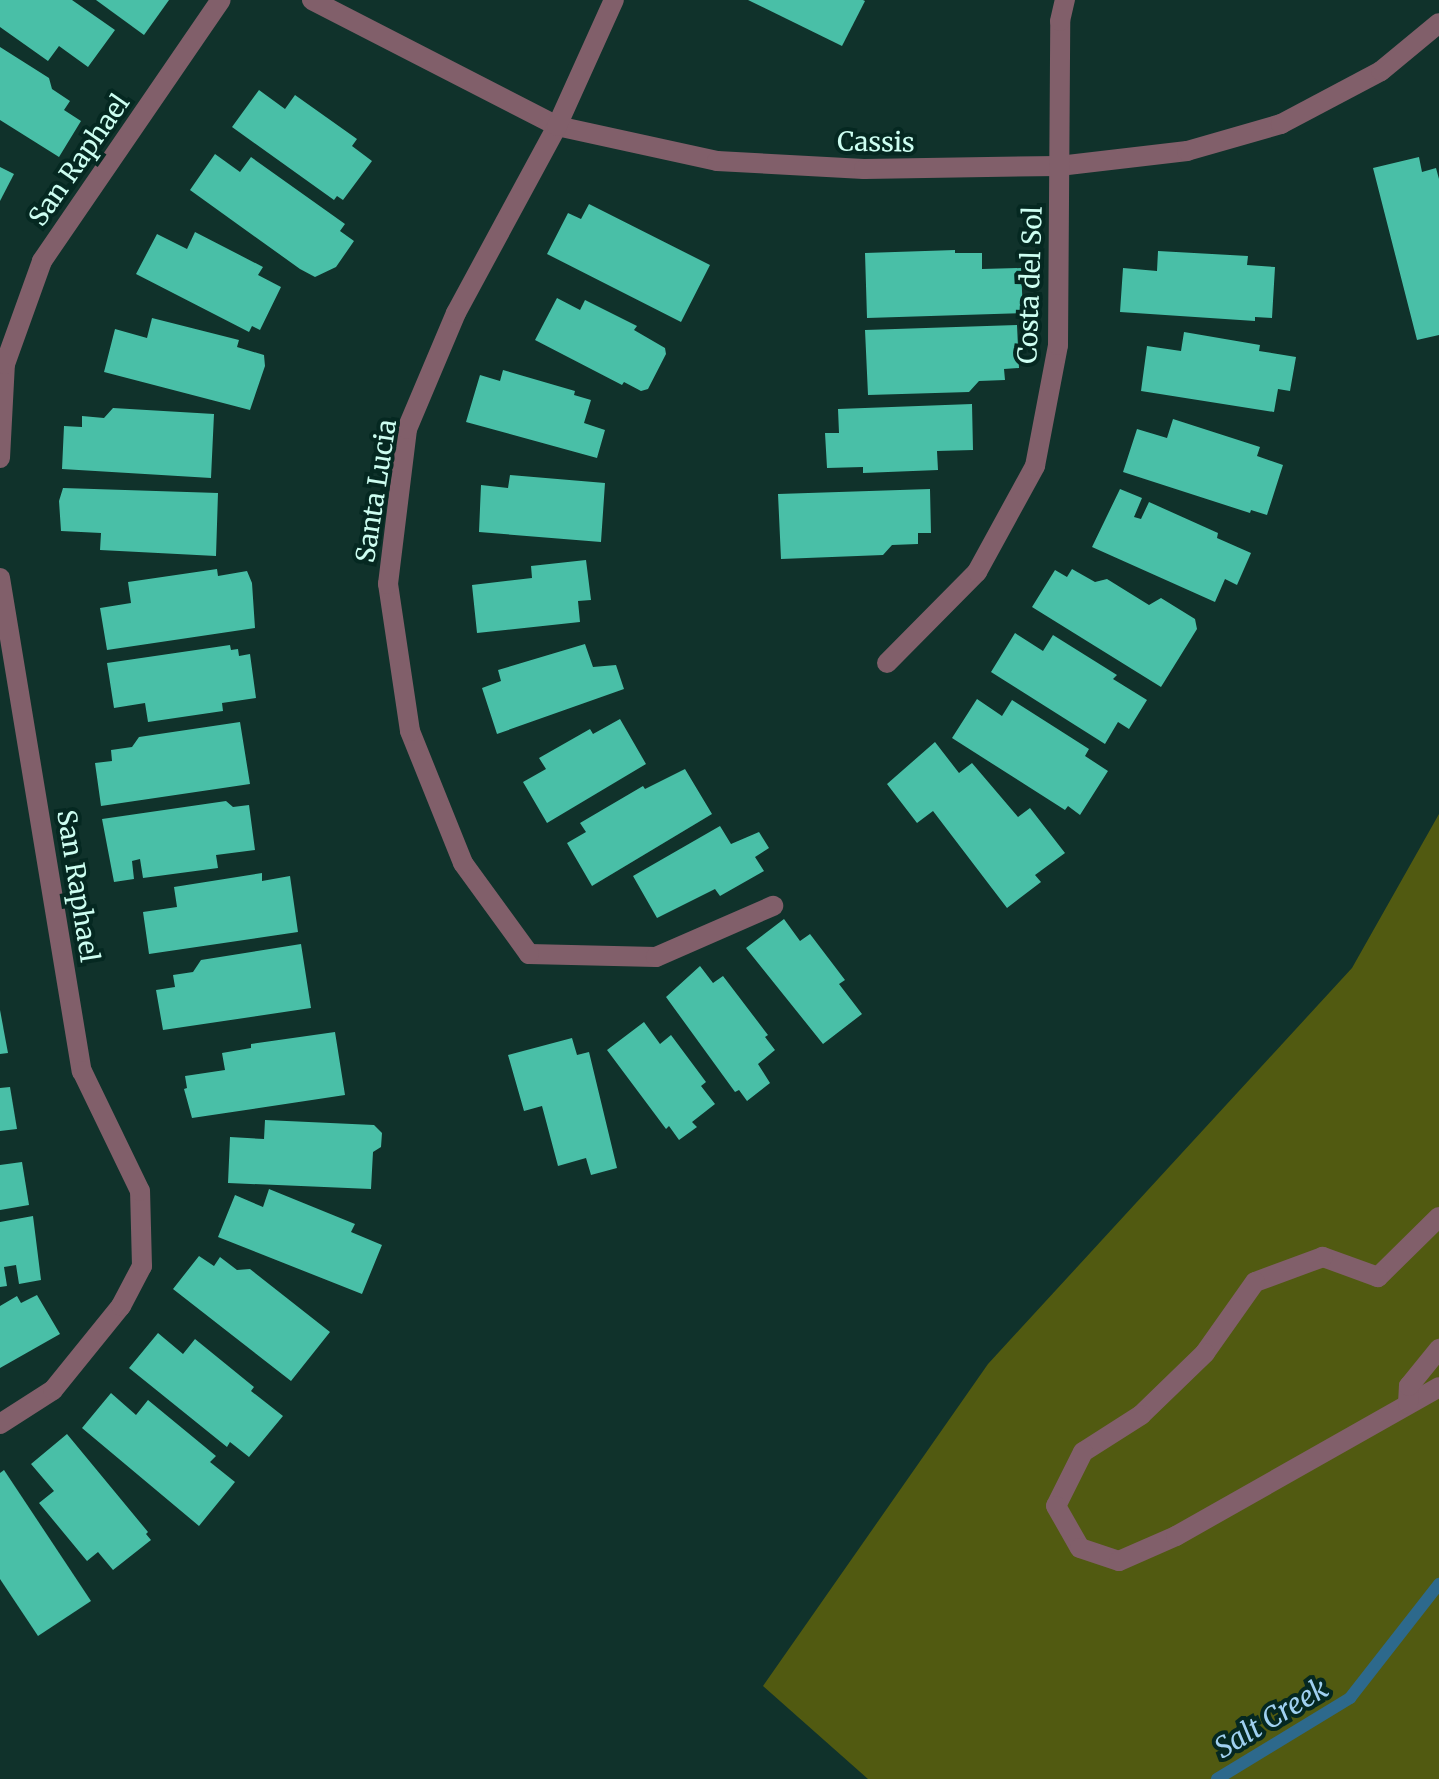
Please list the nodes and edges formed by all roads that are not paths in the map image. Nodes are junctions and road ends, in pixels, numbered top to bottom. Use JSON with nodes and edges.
{"nodes":[{"id":1,"x":221,"y":0,"type":"edge"},
{"id":2,"x":312,"y":0,"type":"edge"},
{"id":3,"x":614,"y":0,"type":"edge"},
{"id":4,"x":1065,"y":0,"type":"edge"},
{"id":5,"x":1439,"y":23,"type":"edge"},
{"id":6,"x":557,"y":126,"type":"junction"},
{"id":7,"x":1059,"y":166,"type":"junction"},
{"id":8,"x":0,"y":458,"type":"edge"},
{"id":9,"x":0,"y":578,"type":"edge"},
{"id":10,"x":887,"y":663,"type":"dead end"},
{"id":11,"x":773,"y":906,"type":"dead end"},
{"id":12,"x":1439,"y":1217,"type":"edge"},
{"id":13,"x":1439,"y":1349,"type":"edge"},
{"id":14,"x":1439,"y":1387,"type":"edge"},
{"id":15,"x":1408,"y":1404,"type":"junction"},
{"id":16,"x":0,"y":1424,"type":"edge"}],
"edges":[{"from":1,"to":8,"type":"street","name":"San Raphael"},
{"from":2,"to":6,"type":"street","name":"Cassis"},
{"from":3,"to":6,"type":"street","name":"Santa Lucia"},
{"from":4,"to":7,"type":"street","name":"Costa del Sol"},
{"from":5,"to":7,"type":"street","name":"Cassis"},
{"from":6,"to":7,"type":"street","name":"Cassis"},
{"from":6,"to":11,"type":"street","name":"Santa Lucia"},
{"from":7,"to":10,"type":"street","name":"Costa del Sol"},
{"from":9,"to":16,"type":"street","name":"San Raphael"},
{"from":12,"to":15,"type":"street"},
{"from":13,"to":15,"type":"street"},
{"from":14,"to":15,"type":"street"}]}
